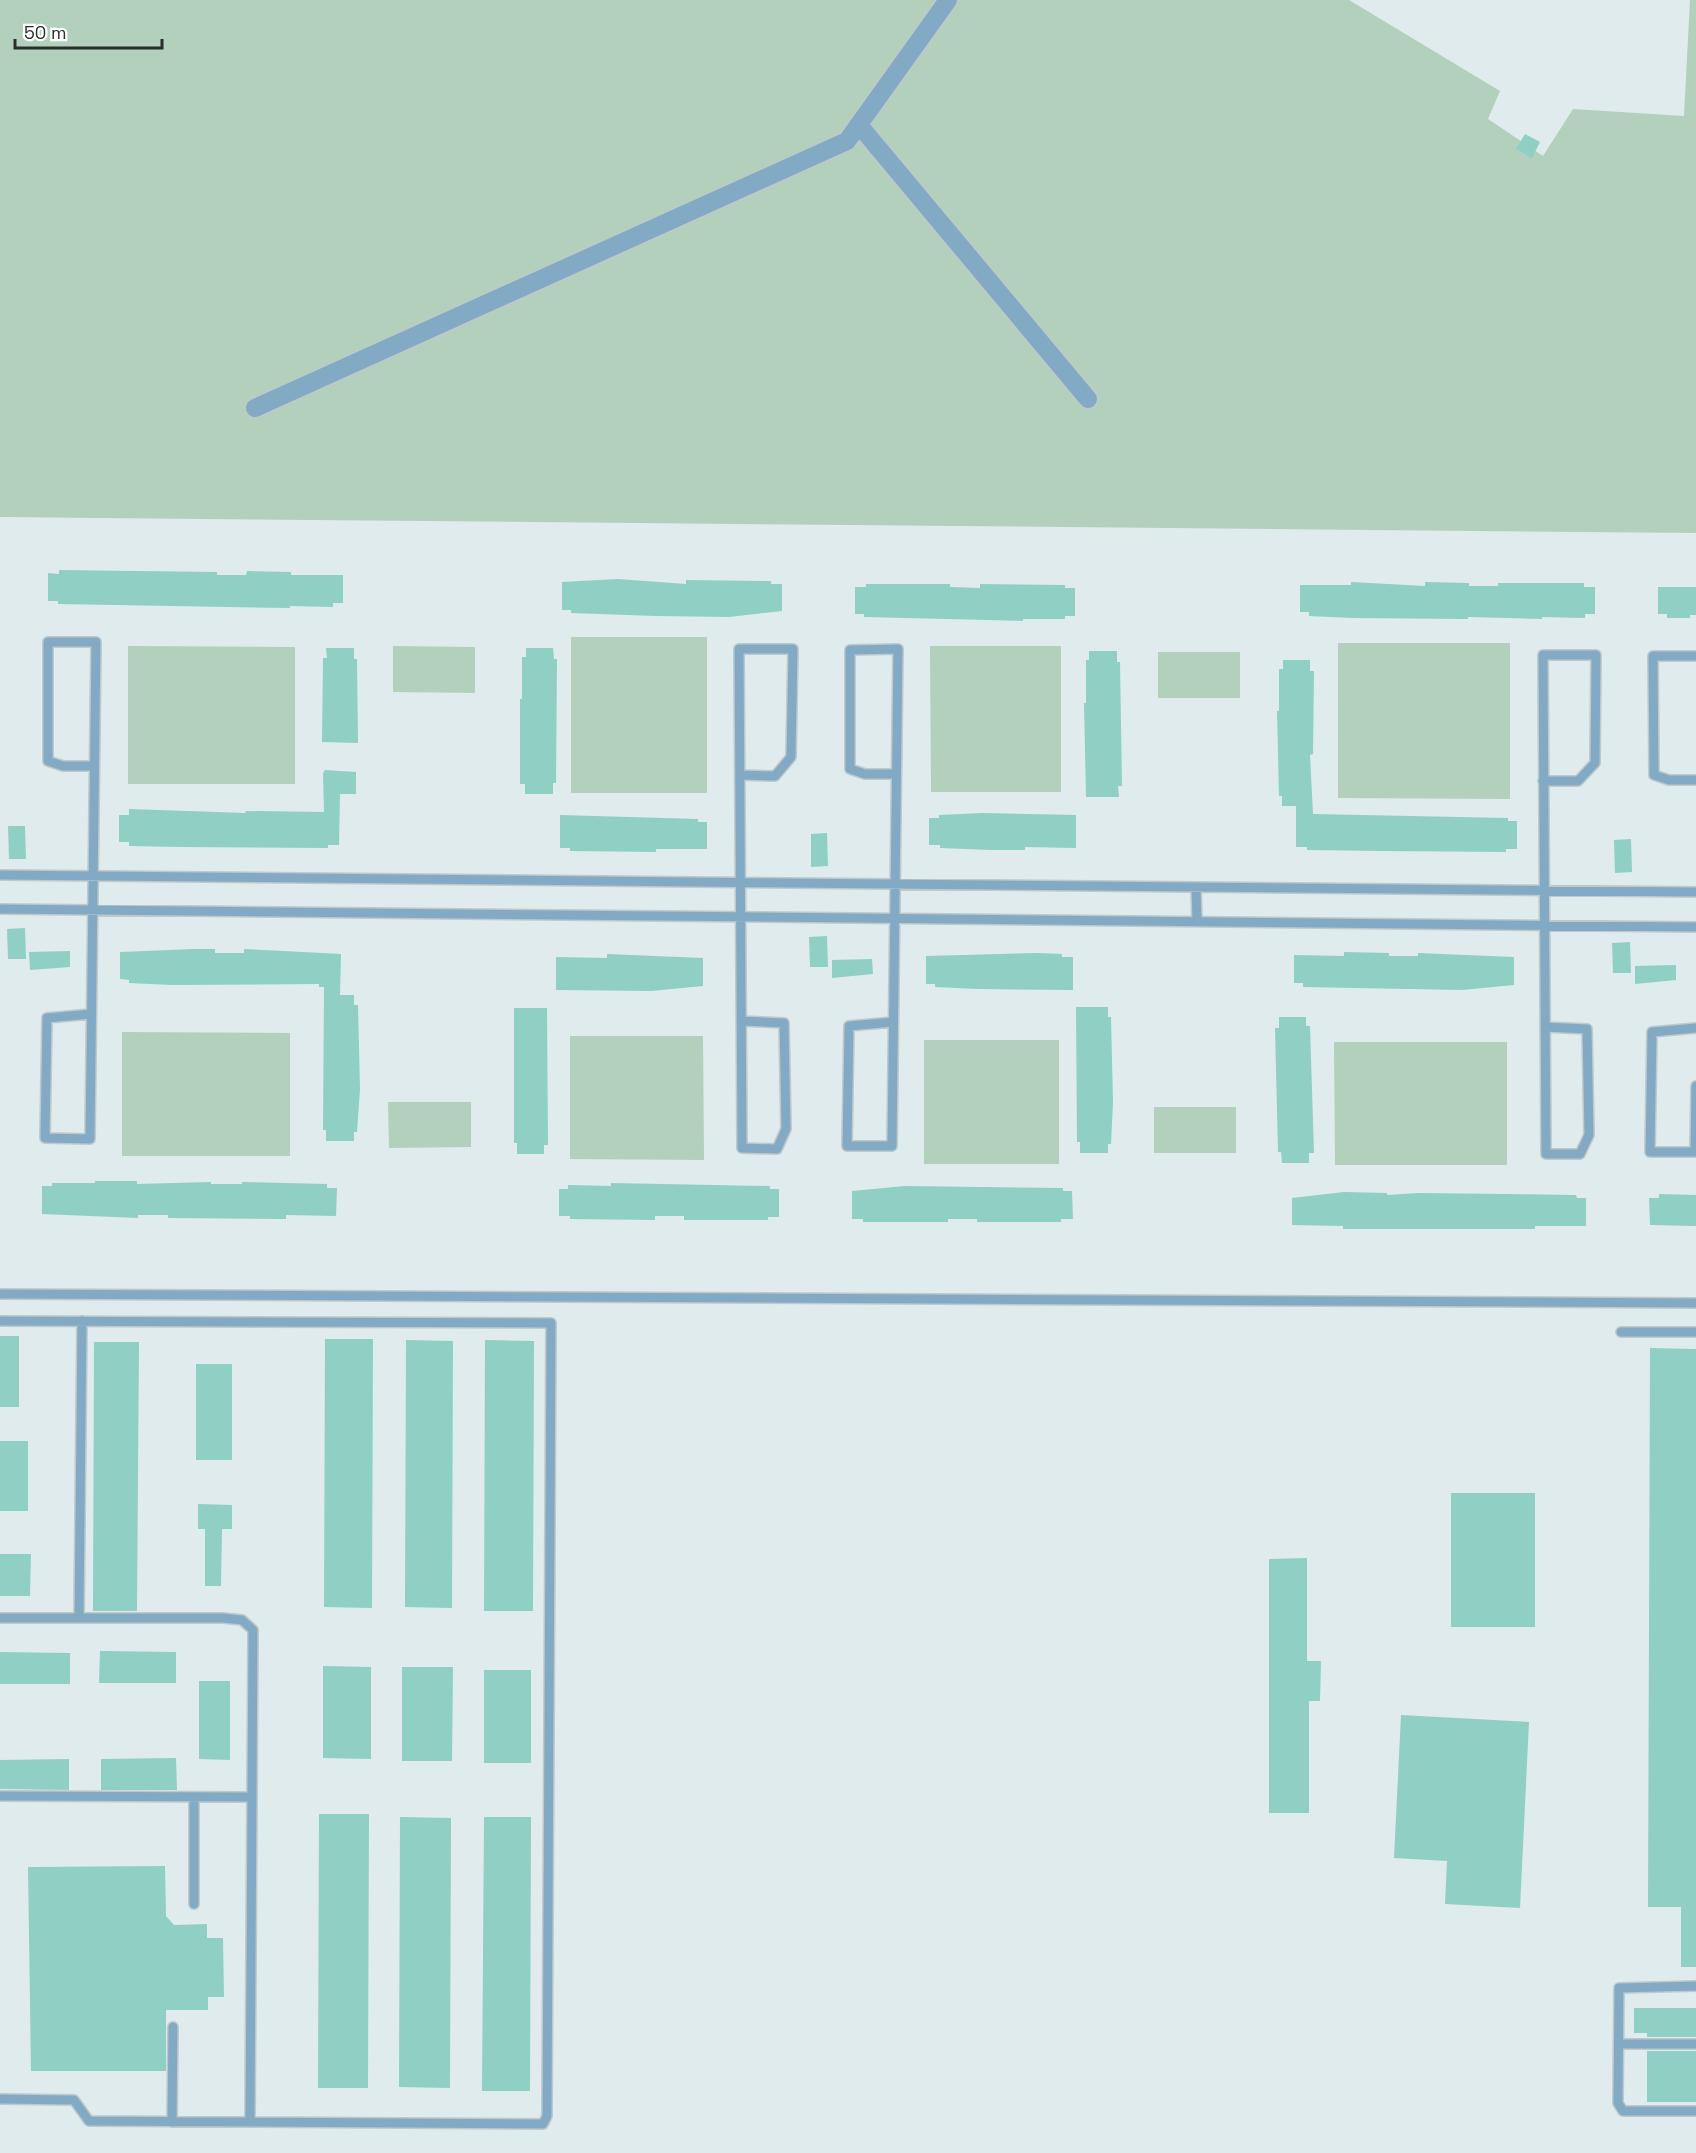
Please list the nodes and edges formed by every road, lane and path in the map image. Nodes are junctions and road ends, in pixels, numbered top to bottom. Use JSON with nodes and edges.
{"nodes":[{"id":1,"x":948,"y":0,"type":"edge"},
{"id":2,"x":859,"y":125,"type":"junction"},
{"id":3,"x":1088,"y":399,"type":"dead end"},
{"id":4,"x":255,"y":408,"type":"dead end"},
{"id":5,"x":1696,"y":656,"type":"edge"},
{"id":6,"x":94,"y":766,"type":"junction"},
{"id":7,"x":896,"y":774,"type":"junction"},
{"id":8,"x":740,"y":775,"type":"junction"},
{"id":9,"x":1696,"y":780,"type":"edge"},
{"id":10,"x":1543,"y":781,"type":"junction"},
{"id":11,"x":0,"y":875,"type":"edge"},
{"id":12,"x":93,"y":876,"type":"junction"},
{"id":13,"x":741,"y":882,"type":"junction"},
{"id":14,"x":895,"y":884,"type":"junction"},
{"id":15,"x":1196,"y":887,"type":"junction"},
{"id":16,"x":1544,"y":890,"type":"junction"},
{"id":17,"x":1696,"y":892,"type":"edge"},
{"id":18,"x":0,"y":909,"type":"edge"},
{"id":19,"x":93,"y":910,"type":"junction"},
{"id":20,"x":741,"y":917,"type":"junction"},
{"id":21,"x":895,"y":919,"type":"junction"},
{"id":22,"x":1197,"y":922,"type":"junction"},
{"id":23,"x":1544,"y":926,"type":"junction"},
{"id":24,"x":1696,"y":927,"type":"edge"},
{"id":25,"x":91,"y":1014,"type":"junction"},
{"id":26,"x":741,"y":1022,"type":"junction"},
{"id":27,"x":893,"y":1022,"type":"junction"},
{"id":28,"x":1545,"y":1028,"type":"junction"},
{"id":29,"x":1696,"y":1028,"type":"edge"},
{"id":30,"x":1696,"y":1086,"type":"edge"},
{"id":31,"x":0,"y":1294,"type":"edge"},
{"id":32,"x":1696,"y":1303,"type":"edge"},
{"id":33,"x":0,"y":1321,"type":"edge"},
{"id":34,"x":82,"y":1321,"type":"junction"},
{"id":35,"x":1622,"y":1332,"type":"dead end"},
{"id":36,"x":1696,"y":1332,"type":"edge"},
{"id":37,"x":0,"y":1618,"type":"edge"},
{"id":38,"x":79,"y":1618,"type":"junction"},
{"id":39,"x":0,"y":1796,"type":"edge"},
{"id":40,"x":194,"y":1797,"type":"junction"},
{"id":41,"x":252,"y":1797,"type":"junction"},
{"id":42,"x":194,"y":1904,"type":"dead end"},
{"id":43,"x":1696,"y":1986,"type":"edge"},
{"id":44,"x":173,"y":2027,"type":"dead end"},
{"id":45,"x":1619,"y":2044,"type":"junction"},
{"id":46,"x":1696,"y":2044,"type":"edge"},
{"id":47,"x":0,"y":2098,"type":"edge"},
{"id":48,"x":1696,"y":2111,"type":"edge"},
{"id":49,"x":172,"y":2122,"type":"junction"},
{"id":50,"x":250,"y":2122,"type":"junction"}],
"edges":[{"from":1,"to":2,"type":"street"},
{"from":2,"to":3,"type":"street"},
{"from":2,"to":4,"type":"street"},
{"from":5,"to":9,"type":"lane"},
{"from":6,"to":6,"type":"lane"},
{"from":6,"to":12,"type":"lane"},
{"from":7,"to":7,"type":"lane"},
{"from":7,"to":14,"type":"lane"},
{"from":8,"to":8,"type":"lane"},
{"from":8,"to":13,"type":"lane"},
{"from":10,"to":10,"type":"lane"},
{"from":10,"to":16,"type":"lane"},
{"from":11,"to":12,"type":"lane"},
{"from":12,"to":13,"type":"lane"},
{"from":12,"to":19,"type":"lane"},
{"from":13,"to":14,"type":"lane"},
{"from":13,"to":20,"type":"lane"},
{"from":14,"to":15,"type":"lane"},
{"from":14,"to":21,"type":"lane"},
{"from":15,"to":16,"type":"lane"},
{"from":15,"to":22,"type":"lane"},
{"from":16,"to":17,"type":"lane"},
{"from":16,"to":23,"type":"lane"},
{"from":18,"to":19,"type":"lane"},
{"from":19,"to":20,"type":"lane"},
{"from":19,"to":25,"type":"lane"},
{"from":20,"to":21,"type":"lane"},
{"from":20,"to":26,"type":"lane"},
{"from":21,"to":22,"type":"lane"},
{"from":21,"to":27,"type":"lane"},
{"from":22,"to":23,"type":"lane"},
{"from":23,"to":24,"type":"lane"},
{"from":23,"to":28,"type":"lane"},
{"from":25,"to":25,"type":"lane"},
{"from":26,"to":26,"type":"lane"},
{"from":27,"to":27,"type":"lane"},
{"from":28,"to":28,"type":"lane"},
{"from":29,"to":30,"type":"lane"},
{"from":31,"to":32,"type":"lane"},
{"from":33,"to":34,"type":"lane"},
{"from":34,"to":38,"type":"lane"},
{"from":34,"to":50,"type":"lane"},
{"from":35,"to":36,"type":"lane"},
{"from":37,"to":38,"type":"lane"},
{"from":38,"to":41,"type":"lane"},
{"from":39,"to":40,"type":"lane"},
{"from":40,"to":41,"type":"lane"},
{"from":40,"to":42,"type":"lane"},
{"from":41,"to":50,"type":"lane"},
{"from":43,"to":45,"type":"lane"},
{"from":44,"to":49,"type":"lane"},
{"from":45,"to":46,"type":"lane"},
{"from":45,"to":48,"type":"lane"},
{"from":47,"to":49,"type":"lane"},
{"from":49,"to":50,"type":"lane"}]}
